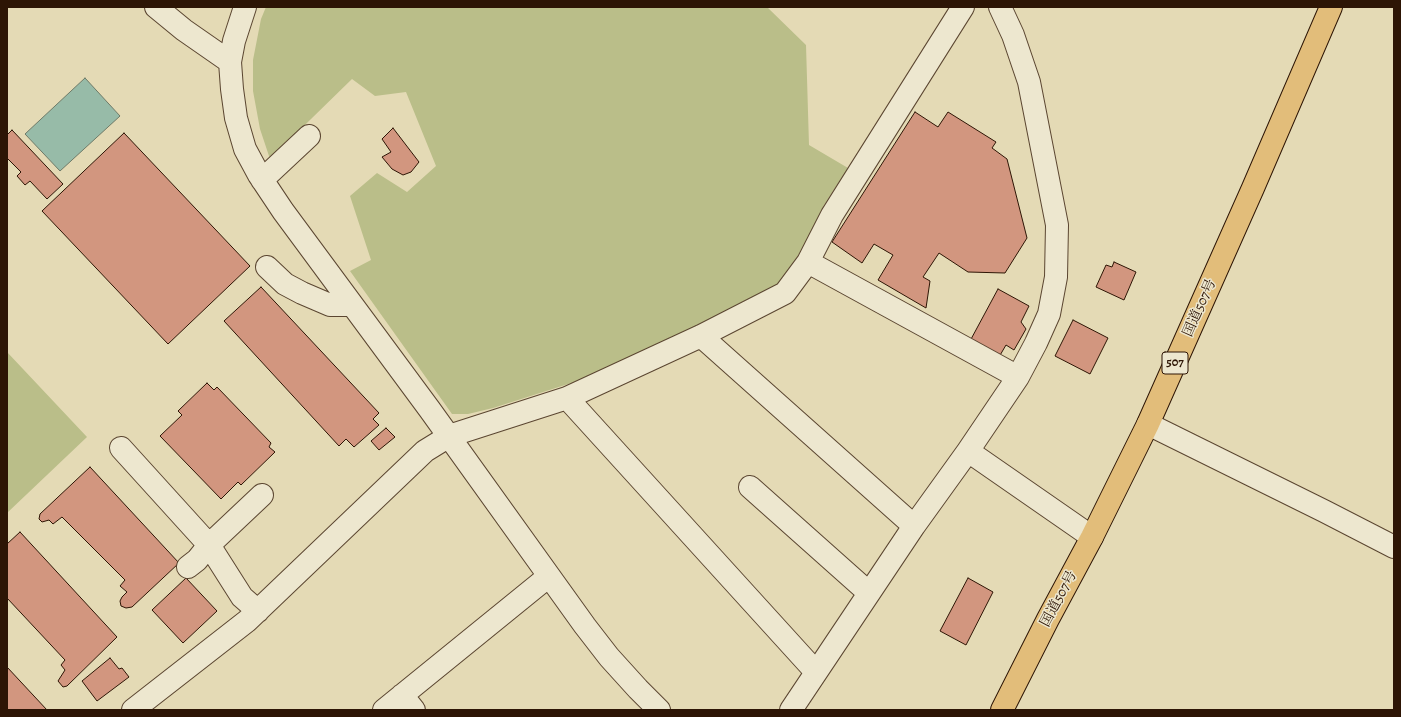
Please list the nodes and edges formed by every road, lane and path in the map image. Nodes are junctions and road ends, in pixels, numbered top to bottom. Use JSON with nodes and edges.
{"nodes":[{"id":1,"x":156,"y":7,"type":"edge"},
{"id":2,"x":245,"y":7,"type":"edge"},
{"id":3,"x":963,"y":7,"type":"edge"},
{"id":4,"x":1000,"y":7,"type":"edge"},
{"id":5,"x":1331,"y":7,"type":"edge"},
{"id":6,"x":230,"y":62,"type":"junction"},
{"id":7,"x":309,"y":136,"type":"dead end"},
{"id":8,"x":262,"y":180,"type":"junction"},
{"id":9,"x":808,"y":262,"type":"junction"},
{"id":10,"x":267,"y":267,"type":"dead end"},
{"id":11,"x":352,"y":304,"type":"junction"},
{"id":12,"x":701,"y":336,"type":"junction"},
{"id":13,"x":1018,"y":377,"type":"junction"},
{"id":14,"x":567,"y":398,"type":"junction"},
{"id":15,"x":1148,"y":424,"type":"junction"},
{"id":16,"x":449,"y":436,"type":"junction"},
{"id":17,"x":121,"y":448,"type":"dead end"},
{"id":18,"x":968,"y":451,"type":"junction"},
{"id":19,"x":750,"y":487,"type":"dead end"},
{"id":20,"x":262,"y":495,"type":"dead end"},
{"id":21,"x":914,"y":526,"type":"junction"},
{"id":22,"x":1092,"y":537,"type":"junction"},
{"id":23,"x":209,"y":545,"type":"junction"},
{"id":24,"x":1394,"y":547,"type":"edge"},
{"id":25,"x":188,"y":567,"type":"dead end"},
{"id":26,"x":549,"y":576,"type":"junction"},
{"id":27,"x":869,"y":593,"type":"junction"},
{"id":28,"x":258,"y":611,"type":"junction"},
{"id":29,"x":816,"y":672,"type":"junction"},
{"id":30,"x":408,"y":703,"type":"edge"},
{"id":31,"x":133,"y":710,"type":"edge"},
{"id":32,"x":384,"y":710,"type":"edge"},
{"id":33,"x":659,"y":710,"type":"edge"},
{"id":34,"x":791,"y":710,"type":"edge"},
{"id":35,"x":1002,"y":710,"type":"edge"}],
"edges":[{"from":1,"to":6,"type":"street"},
{"from":2,"to":6,"type":"street"},
{"from":3,"to":9,"type":"street"},
{"from":4,"to":13,"type":"street"},
{"from":5,"to":15,"type":"highway","name":"国道507号","number":"507"},
{"from":6,"to":8,"type":"street"},
{"from":7,"to":8,"type":"street"},
{"from":8,"to":11,"type":"street"},
{"from":9,"to":12,"type":"street"},
{"from":9,"to":13,"type":"street"},
{"from":10,"to":11,"type":"street"},
{"from":11,"to":16,"type":"street"},
{"from":12,"to":14,"type":"street"},
{"from":12,"to":21,"type":"street"},
{"from":13,"to":18,"type":"street"},
{"from":14,"to":16,"type":"street"},
{"from":14,"to":29,"type":"street"},
{"from":15,"to":22,"type":"highway","name":"国道507号","number":"507"},
{"from":15,"to":24,"type":"street"},
{"from":16,"to":26,"type":"street"},
{"from":16,"to":28,"type":"street"},
{"from":17,"to":23,"type":"street"},
{"from":18,"to":21,"type":"street"},
{"from":18,"to":22,"type":"street"},
{"from":19,"to":27,"type":"street"},
{"from":20,"to":23,"type":"street"},
{"from":21,"to":27,"type":"street"},
{"from":22,"to":35,"type":"highway","name":"国道507号","number":"507"},
{"from":23,"to":25,"type":"street"},
{"from":23,"to":28,"type":"street"},
{"from":26,"to":30,"type":"street"},
{"from":26,"to":33,"type":"street"},
{"from":27,"to":29,"type":"street"},
{"from":28,"to":31,"type":"street"},
{"from":29,"to":34,"type":"street"},
{"from":30,"to":32,"type":"street"}]}
